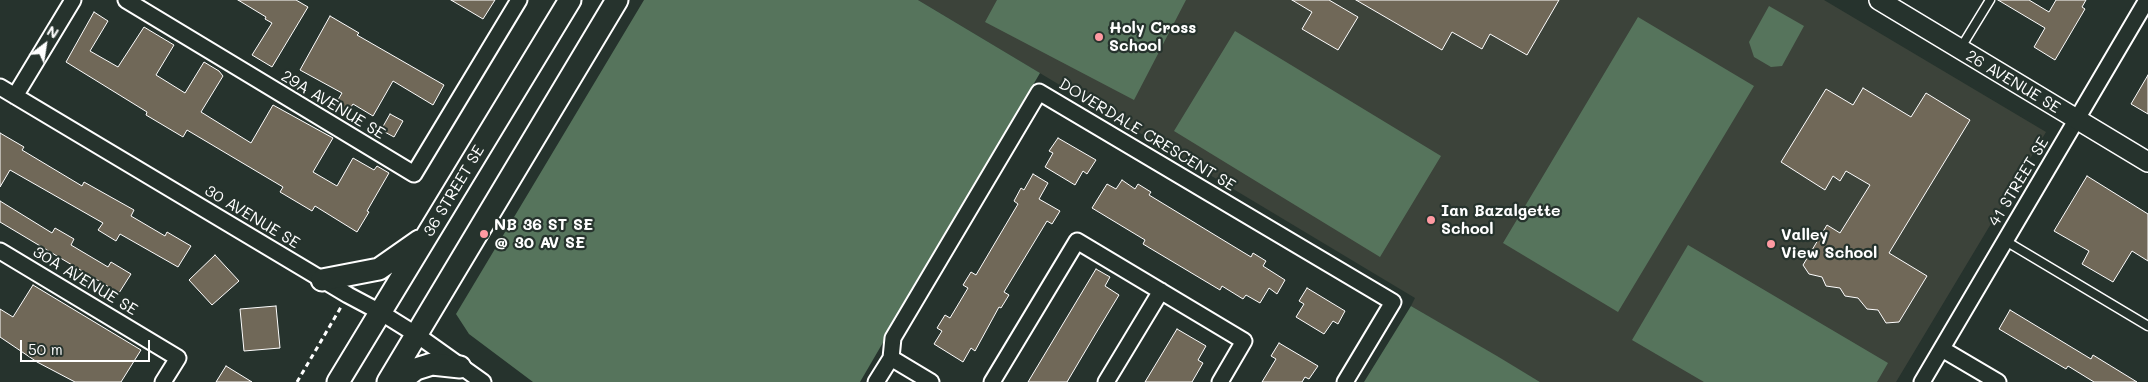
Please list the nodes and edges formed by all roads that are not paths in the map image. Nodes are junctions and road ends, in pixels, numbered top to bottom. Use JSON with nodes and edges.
{"nodes":[{"id":1,"x":73,"y":0,"type":"edge"},
{"id":2,"x":126,"y":0,"type":"edge"},
{"id":3,"x":519,"y":0,"type":"edge"},
{"id":4,"x":570,"y":0,"type":"edge"},
{"id":5,"x":617,"y":0,"type":"edge"},
{"id":6,"x":1879,"y":0,"type":"edge"},
{"id":7,"x":1990,"y":0,"type":"edge"},
{"id":8,"x":2147,"y":0,"type":"edge"},
{"id":9,"x":1960,"y":50,"type":"junction"},
{"id":10,"x":0,"y":87,"type":"edge"},
{"id":11,"x":16,"y":96,"type":"junction"},
{"id":12,"x":2076,"y":120,"type":"junction"},
{"id":13,"x":2148,"y":162,"type":"edge"},
{"id":14,"x":426,"y":237,"type":"junction"},
{"id":15,"x":2004,"y":240,"type":"junction"},
{"id":16,"x":0,"y":251,"type":"edge"},
{"id":17,"x":322,"y":280,"type":"junction"},
{"id":18,"x":1161,"y":291,"type":"junction"},
{"id":19,"x":380,"y":312,"type":"junction"},
{"id":20,"x":2148,"y":326,"type":"edge"},
{"id":21,"x":417,"y":335,"type":"junction"},
{"id":22,"x":1942,"y":349,"type":"junction"},
{"id":23,"x":892,"y":358,"type":"junction"},
{"id":24,"x":460,"y":367,"type":"junction"},
{"id":25,"x":163,"y":382,"type":"edge"},
{"id":26,"x":338,"y":382,"type":"edge"},
{"id":27,"x":388,"y":382,"type":"edge"},
{"id":28,"x":399,"y":382,"type":"edge"},
{"id":29,"x":483,"y":382,"type":"edge"},
{"id":30,"x":876,"y":382,"type":"edge"},
{"id":31,"x":932,"y":382,"type":"edge"},
{"id":32,"x":992,"y":382,"type":"edge"},
{"id":33,"x":1106,"y":382,"type":"edge"},
{"id":34,"x":1220,"y":382,"type":"edge"},
{"id":35,"x":1345,"y":382,"type":"edge"},
{"id":36,"x":1922,"y":382,"type":"edge"},
{"id":37,"x":1998,"y":382,"type":"edge"}],
"edges":[{"from":1,"to":11,"type":"street"},
{"from":2,"to":3,"type":"street","name":"29A AVENUE SE"},
{"from":4,"to":14,"type":"main road","name":"36 STREET SE"},
{"from":5,"to":21,"type":"main road"},
{"from":6,"to":9,"type":"street","name":"26 AVENUE SE"},
{"from":7,"to":9,"type":"lane"},
{"from":8,"to":12,"type":"street","name":"41 STREET SE"},
{"from":9,"to":12,"type":"street","name":"26 AVENUE SE"},
{"from":10,"to":11,"type":"street","name":"30 AVENUE SE"},
{"from":11,"to":17,"type":"street","name":"30 AVENUE SE"},
{"from":12,"to":13,"type":"street","name":"26 AVENUE SE"},
{"from":12,"to":15,"type":"street","name":"41 STREET SE"},
{"from":14,"to":17,"type":"main road"},
{"from":14,"to":19,"type":"main road","name":"36 STREET SE"},
{"from":15,"to":20,"type":"lane"},
{"from":15,"to":22,"type":"street","name":"41 STREET SE"},
{"from":16,"to":25,"type":"street","name":"30A AVENUE SE"},
{"from":17,"to":19,"type":"street","name":"30 AVENUE SE"},
{"from":18,"to":32,"type":"street"},
{"from":18,"to":33,"type":"street"},
{"from":18,"to":34,"type":"street"},
{"from":19,"to":21,"type":"street","name":"30 AVENUE SE"},
{"from":19,"to":26,"type":"main road","name":"36 STREET SE"},
{"from":21,"to":24,"type":"street","name":"30 AVENUE SE"},
{"from":21,"to":27,"type":"main road"},
{"from":22,"to":36,"type":"street","name":"41 STREET SE"},
{"from":22,"to":37,"type":"street"},
{"from":23,"to":30,"type":"street","name":"DOVERDALE CRESCENT SE"},
{"from":23,"to":31,"type":"street"},
{"from":23,"to":35,"type":"street","name":"DOVERDALE CRESCENT SE"},
{"from":24,"to":28,"type":"main road"},
{"from":24,"to":29,"type":"street","name":"30 AVENUE SE"}]}
